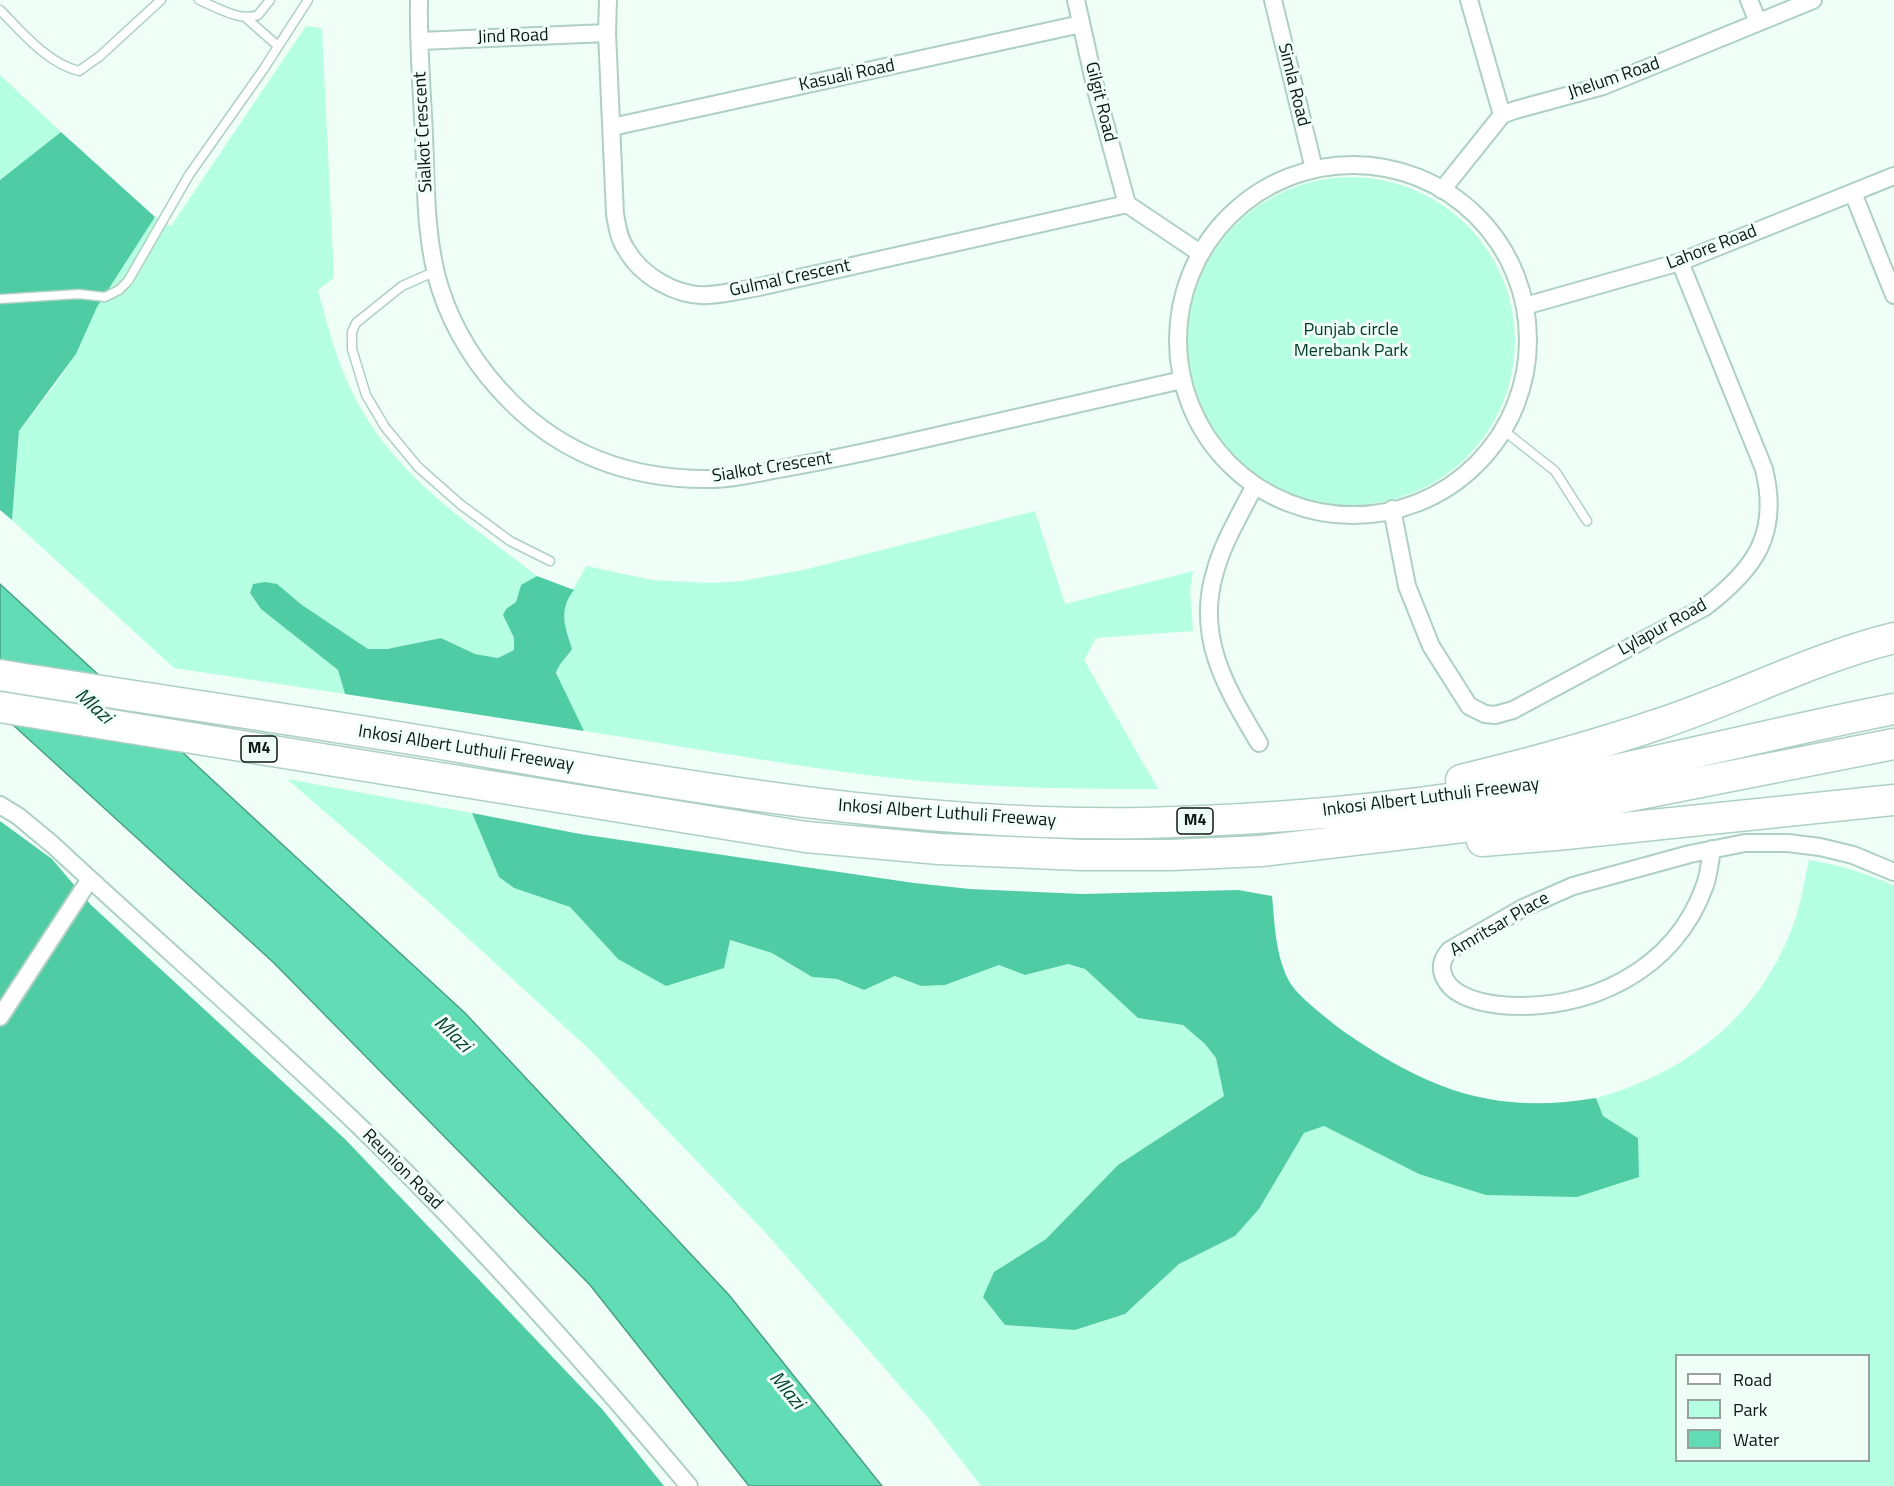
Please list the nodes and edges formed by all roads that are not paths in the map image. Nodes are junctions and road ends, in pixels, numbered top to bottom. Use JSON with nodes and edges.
{"nodes":[{"id":1,"x":160,"y":0,"type":"edge"},
{"id":2,"x":199,"y":0,"type":"edge"},
{"id":3,"x":270,"y":0,"type":"edge"},
{"id":4,"x":308,"y":0,"type":"edge"},
{"id":5,"x":419,"y":0,"type":"edge"},
{"id":6,"x":608,"y":0,"type":"edge"},
{"id":7,"x":1076,"y":0,"type":"edge"},
{"id":8,"x":1273,"y":0,"type":"edge"},
{"id":9,"x":1469,"y":0,"type":"edge"},
{"id":10,"x":1749,"y":0,"type":"edge"},
{"id":11,"x":1813,"y":0,"type":"edge"},
{"id":12,"x":0,"y":10,"type":"edge"},
{"id":13,"x":244,"y":17,"type":"junction"},
{"id":14,"x":1758,"y":22,"type":"junction"},
{"id":15,"x":1081,"y":24,"type":"junction"},
{"id":16,"x":607,"y":33,"type":"junction"},
{"id":17,"x":420,"y":41,"type":"junction"},
{"id":18,"x":278,"y":46,"type":"junction"},
{"id":19,"x":1502,"y":116,"type":"junction"},
{"id":20,"x":612,"y":128,"type":"junction"},
{"id":21,"x":1314,"y":169,"type":"junction"},
{"id":22,"x":1894,"y":176,"type":"edge"},
{"id":23,"x":1442,"y":190,"type":"junction"},
{"id":24,"x":1853,"y":193,"type":"junction"},
{"id":25,"x":1127,"y":204,"type":"junction"},
{"id":26,"x":1200,"y":253,"type":"junction"},
{"id":27,"x":1680,"y":262,"type":"junction"},
{"id":28,"x":437,"y":271,"type":"junction"},
{"id":29,"x":1894,"y":295,"type":"edge"},
{"id":30,"x":0,"y":298,"type":"edge"},
{"id":31,"x":1525,"y":306,"type":"junction"},
{"id":32,"x":1182,"y":380,"type":"junction"},
{"id":33,"x":1503,"y":430,"type":"junction"},
{"id":34,"x":1255,"y":485,"type":"junction"},
{"id":35,"x":1392,"y":509,"type":"junction"},
{"id":36,"x":1587,"y":521,"type":"dead end"},
{"id":37,"x":550,"y":561,"type":"dead end"},
{"id":38,"x":1894,"y":638,"type":"edge"},
{"id":39,"x":0,"y":675,"type":"edge"},
{"id":40,"x":0,"y":707,"type":"edge"},
{"id":41,"x":1894,"y":709,"type":"edge"},
{"id":42,"x":1259,"y":743,"type":"dead end"},
{"id":43,"x":1894,"y":744,"type":"edge"},
{"id":44,"x":1894,"y":800,"type":"edge"},
{"id":45,"x":0,"y":805,"type":"edge"},
{"id":46,"x":1370,"y":808,"type":"junction"},
{"id":47,"x":1712,"y":849,"type":"junction"},
{"id":48,"x":1261,"y":851,"type":"junction"},
{"id":49,"x":1894,"y":872,"type":"edge"},
{"id":50,"x":90,"y":879,"type":"junction"},
{"id":51,"x":0,"y":1017,"type":"edge"},
{"id":52,"x":689,"y":1486,"type":"edge"}],
"edges":[{"from":1,"to":12,"type":"lane"},
{"from":2,"to":13,"type":"lane"},
{"from":3,"to":13,"type":"lane"},
{"from":4,"to":18,"type":"lane"},
{"from":5,"to":17,"type":"street","name":"Sialkot Crescent"},
{"from":6,"to":16,"type":"street","name":"Gulmal Crescent"},
{"from":7,"to":15,"type":"street","name":"Gilgit Road"},
{"from":8,"to":21,"type":"street","name":"Simla Road"},
{"from":9,"to":19,"type":"street"},
{"from":10,"to":14,"type":"street"},
{"from":11,"to":14,"type":"street","name":"Jhelum Road"},
{"from":13,"to":18,"type":"lane"},
{"from":14,"to":19,"type":"street","name":"Jhelum Road"},
{"from":15,"to":20,"type":"street","name":"Kasuali Road"},
{"from":15,"to":25,"type":"street","name":"Gilgit Road"},
{"from":16,"to":17,"type":"street","name":"Jind Road"},
{"from":16,"to":20,"type":"street","name":"Gulmal Crescent"},
{"from":17,"to":28,"type":"street","name":"Sialkot Crescent"},
{"from":18,"to":30,"type":"lane"},
{"from":19,"to":23,"type":"street"},
{"from":20,"to":25,"type":"street","name":"Gulmal Crescent"},
{"from":21,"to":23,"type":"street"},
{"from":21,"to":26,"type":"street"},
{"from":22,"to":24,"type":"street","name":"Lahore Road"},
{"from":23,"to":31,"type":"street"},
{"from":24,"to":27,"type":"street","name":"Lahore Road"},
{"from":24,"to":29,"type":"street"},
{"from":25,"to":26,"type":"street"},
{"from":26,"to":32,"type":"street"},
{"from":27,"to":31,"type":"street","name":"Lahore Road"},
{"from":27,"to":35,"type":"street","name":"Lylapur Road"},
{"from":28,"to":32,"type":"street","name":"Sialkot Crescent"},
{"from":28,"to":37,"type":"lane"},
{"from":31,"to":33,"type":"street"},
{"from":32,"to":34,"type":"street"},
{"from":33,"to":35,"type":"street"},
{"from":33,"to":36,"type":"lane"},
{"from":34,"to":35,"type":"street"},
{"from":34,"to":42,"type":"street"},
{"from":38,"to":46,"type":"highway"},
{"from":39,"to":46,"type":"highway","name":"Inkosi Albert Luthuli Freeway","number":"M4"},
{"from":40,"to":48,"type":"highway","name":"Inkosi Albert Luthuli Freeway","number":"M4"},
{"from":41,"to":46,"type":"highway","name":"Inkosi Albert Luthuli Freeway","number":"M4"},
{"from":43,"to":48,"type":"highway","name":"Inkosi Albert Luthuli Freeway","number":"M4"},
{"from":44,"to":48,"type":"highway"},
{"from":45,"to":50,"type":"street","name":"Reunion Road"},
{"from":47,"to":47,"type":"street","name":"Amritsar Place"},
{"from":47,"to":49,"type":"street","name":"Amritsar Place"},
{"from":50,"to":51,"type":"street"},
{"from":50,"to":52,"type":"street","name":"Reunion Road"}]}
